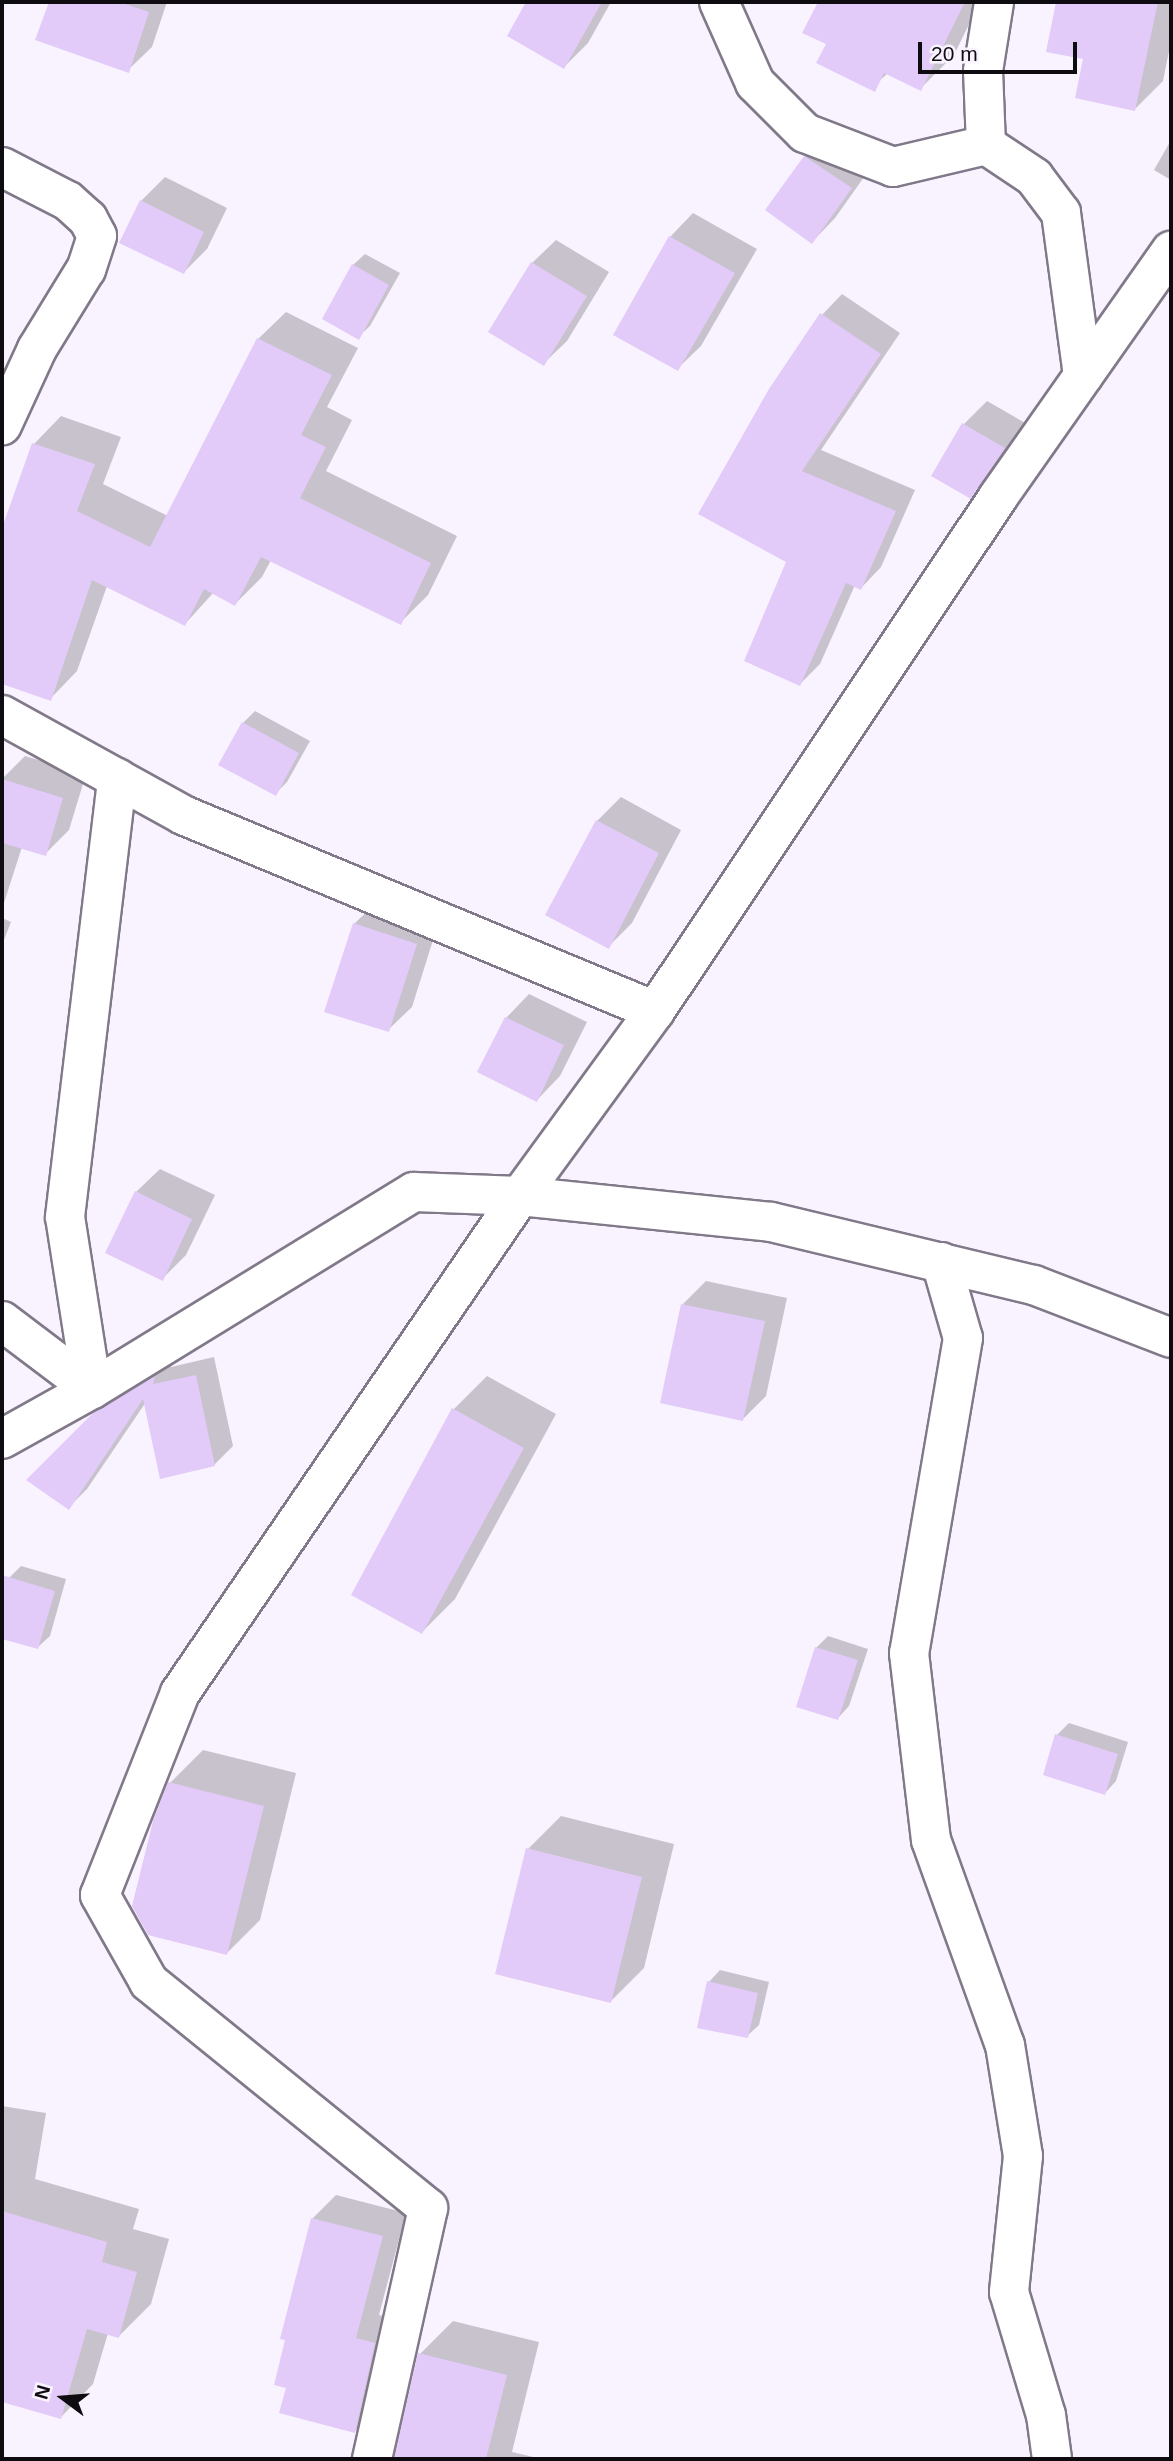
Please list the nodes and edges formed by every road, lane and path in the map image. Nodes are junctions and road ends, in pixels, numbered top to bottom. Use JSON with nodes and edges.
{"nodes":[{"id":1,"x":719,"y":2,"type":"edge"},
{"id":2,"x":994,"y":2,"type":"edge"},
{"id":3,"x":986,"y":145,"type":"junction"},
{"id":4,"x":2,"y":167,"type":"edge"},
{"id":5,"x":1171,"y":251,"type":"edge"},
{"id":6,"x":1083,"y":376,"type":"junction"},
{"id":7,"x":2,"y":425,"type":"edge"},
{"id":8,"x":2,"y":715,"type":"edge"},
{"id":9,"x":117,"y":778,"type":"junction"},
{"id":10,"x":656,"y":1011,"type":"junction"},
{"id":11,"x":520,"y":1196,"type":"junction"},
{"id":12,"x":941,"y":1262,"type":"junction"},
{"id":13,"x":2,"y":1321,"type":"edge"},
{"id":14,"x":1171,"y":1338,"type":"edge"},
{"id":15,"x":92,"y":1389,"type":"junction"},
{"id":16,"x":2,"y":1439,"type":"edge"},
{"id":17,"x":372,"y":2459,"type":"edge"},
{"id":18,"x":1052,"y":2459,"type":"edge"}],
"edges":[{"from":1,"to":3,"type":"street"},
{"from":2,"to":3,"type":"street"},
{"from":3,"to":6,"type":"street"},
{"from":4,"to":7,"type":"street"},
{"from":5,"to":6,"type":"street"},
{"from":6,"to":10,"type":"street"},
{"from":8,"to":9,"type":"street"},
{"from":9,"to":10,"type":"street"},
{"from":9,"to":15,"type":"street"},
{"from":10,"to":11,"type":"street"},
{"from":11,"to":12,"type":"street"},
{"from":11,"to":15,"type":"street"},
{"from":11,"to":17,"type":"street"},
{"from":12,"to":14,"type":"street"},
{"from":12,"to":18,"type":"street"},
{"from":13,"to":15,"type":"street"},
{"from":15,"to":16,"type":"street"}]}
